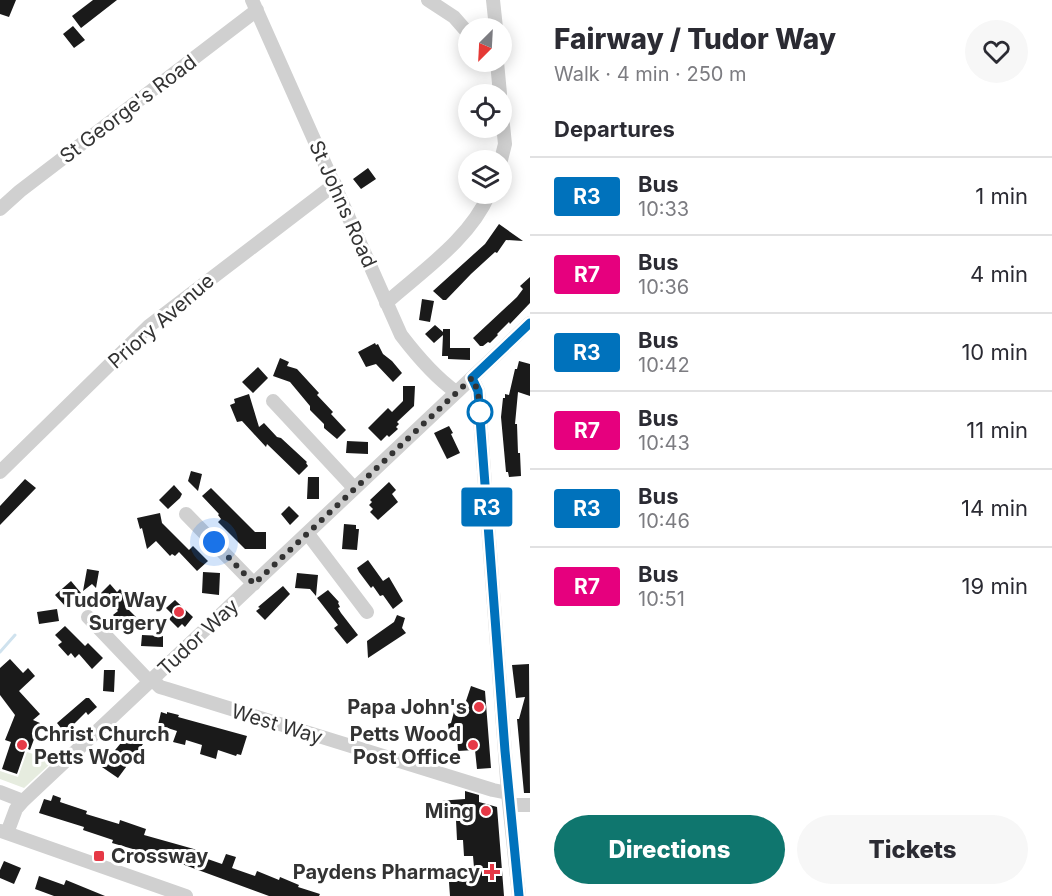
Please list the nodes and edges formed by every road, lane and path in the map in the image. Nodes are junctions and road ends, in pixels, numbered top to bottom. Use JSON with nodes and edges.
{"nodes":[{"id":1,"x":428,"y":0,"type":"edge"},
{"id":2,"x":493,"y":0,"type":"edge"},
{"id":3,"x":254,"y":5,"type":"edge"},
{"id":4,"x":494,"y":18,"type":"edge"},
{"id":5,"x":458,"y":22,"type":"edge"},
{"id":6,"x":335,"y":184,"type":"junction"},
{"id":7,"x":483,"y":204,"type":"edge"},
{"id":8,"x":0,"y":209,"type":"edge"},
{"id":9,"x":386,"y":303,"type":"junction"},
{"id":10,"x":530,"y":323,"type":"edge"},
{"id":11,"x":472,"y":378,"type":"junction"},
{"id":12,"x":456,"y":392,"type":"junction"},
{"id":13,"x":273,"y":400,"type":"dead end"},
{"id":14,"x":0,"y":472,"type":"edge"},
{"id":15,"x":354,"y":488,"type":"junction"},
{"id":16,"x":186,"y":514,"type":"dead end"},
{"id":17,"x":308,"y":534,"type":"junction"},
{"id":18,"x":254,"y":584,"type":"junction"},
{"id":19,"x":366,"y":612,"type":"dead end"},
{"id":20,"x":88,"y":617,"type":"dead end"},
{"id":21,"x":151,"y":681,"type":"junction"},
{"id":22,"x":0,"y":792,"type":"edge"},
{"id":23,"x":509,"y":799,"type":"junction"},
{"id":24,"x":23,"y":801,"type":"junction"},
{"id":25,"x":530,"y":805,"type":"edge"},
{"id":26,"x":4,"y":832,"type":"edge"},
{"id":27,"x":186,"y":896,"type":"edge"},
{"id":28,"x":519,"y":896,"type":"edge"}],
"edges":[{"from":1,"to":5,"type":"street"},
{"from":2,"to":4,"type":"street"},
{"from":3,"to":6,"type":"street","name":"St Johns Road"},
{"from":3,"to":8,"type":"street","name":"St George's Road"},
{"from":6,"to":9,"type":"street","name":"St Johns Road"},
{"from":6,"to":14,"type":"street","name":"Priory Avenue"},
{"from":7,"to":9,"type":"street"},
{"from":9,"to":12,"type":"street","name":"St Johns Road"},
{"from":10,"to":11,"type":"street","name":"Tudor Way"},
{"from":11,"to":12,"type":"street","name":"Tudor Way"},
{"from":11,"to":23,"type":"street"},
{"from":12,"to":15,"type":"street","name":"Tudor Way"},
{"from":13,"to":15,"type":"street"},
{"from":15,"to":17,"type":"street","name":"Tudor Way"},
{"from":16,"to":18,"type":"street"},
{"from":17,"to":18,"type":"street","name":"Tudor Way"},
{"from":17,"to":19,"type":"street"},
{"from":18,"to":21,"type":"street","name":"Tudor Way"},
{"from":20,"to":21,"type":"street"},
{"from":21,"to":23,"type":"street","name":"West Way"},
{"from":21,"to":24,"type":"street","name":"Tudor Way"},
{"from":22,"to":24,"type":"street"},
{"from":23,"to":25,"type":"street","name":"West Way"},
{"from":23,"to":28,"type":"street"},
{"from":24,"to":26,"type":"street","name":"Tudor Way"},
{"from":26,"to":27,"type":"street"}]}
